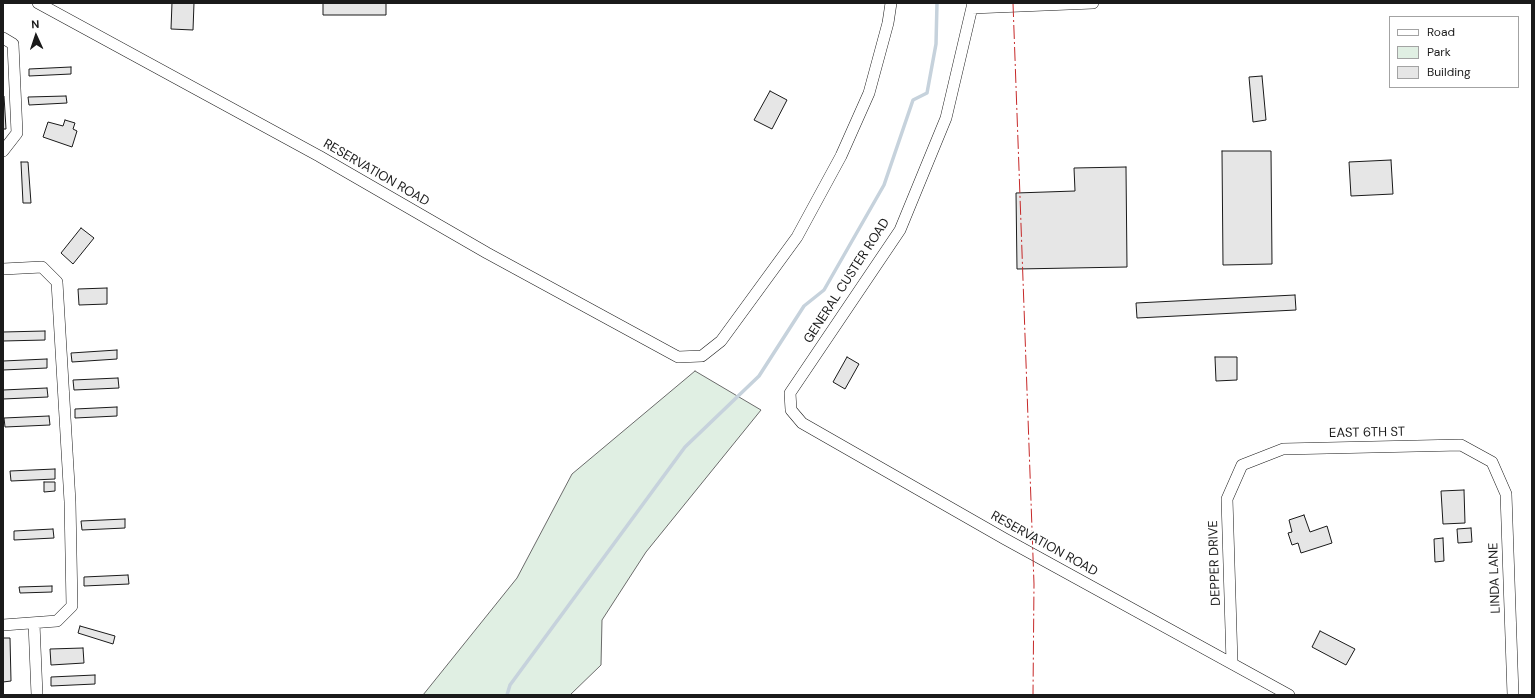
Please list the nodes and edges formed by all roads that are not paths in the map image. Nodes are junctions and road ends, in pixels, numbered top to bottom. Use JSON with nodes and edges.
{"nodes":[{"id":1,"x":38,"y":3,"type":"edge"},
{"id":2,"x":891,"y":3,"type":"edge"},
{"id":3,"x":1093,"y":3,"type":"edge"},
{"id":4,"x":972,"y":5,"type":"edge"},
{"id":5,"x":3,"y":38,"type":"edge"},
{"id":6,"x":3,"y":151,"type":"edge"},
{"id":7,"x":3,"y":269,"type":"edge"},
{"id":8,"x":791,"y":410,"type":"joint"},
{"id":9,"x":1492,"y":462,"type":"joint"},
{"id":10,"x":1242,"y":465,"type":"joint"},
{"id":11,"x":34,"y":623,"type":"junction"},
{"id":12,"x":3,"y":625,"type":"edge"},
{"id":13,"x":1232,"y":663,"type":"junction"},
{"id":14,"x":37,"y":695,"type":"edge"},
{"id":15,"x":1289,"y":695,"type":"edge"},
{"id":16,"x":1513,"y":695,"type":"edge"}],
"edges":[{"from":1,"to":2,"type":"street","name":"RESERVATION ROAD"},
{"from":3,"to":4,"type":"street"},
{"from":4,"to":8,"type":"street","name":"GENERAL CUSTER ROAD"},
{"from":5,"to":6,"type":"street"},
{"from":7,"to":11,"type":"street"},
{"from":8,"to":13,"type":"street","name":"RESERVATION ROAD"},
{"from":9,"to":10,"type":"street","name":"EAST 6TH ST"},
{"from":9,"to":16,"type":"street","name":"LINDA LANE"},
{"from":10,"to":13,"type":"street","name":"DEPPER DRIVE"},
{"from":11,"to":12,"type":"street"},
{"from":11,"to":14,"type":"street"},
{"from":13,"to":15,"type":"street","name":"RESERVATION ROAD"}]}
